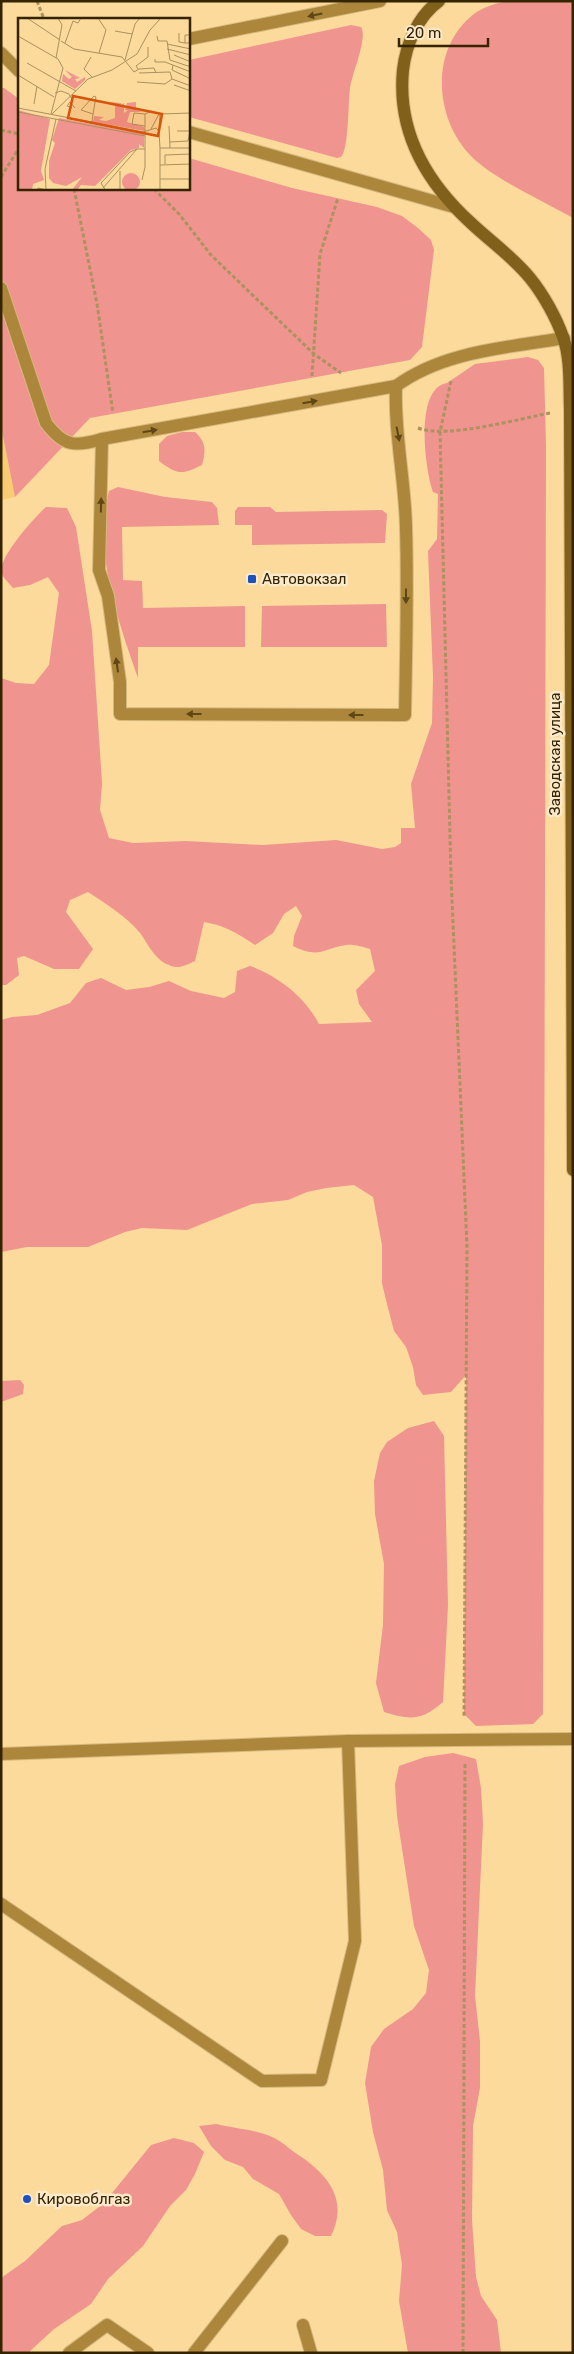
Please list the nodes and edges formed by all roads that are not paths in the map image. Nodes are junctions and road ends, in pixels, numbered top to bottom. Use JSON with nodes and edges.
{"nodes":[{"id":1,"x":380,"y":1,"type":"edge"},
{"id":2,"x":439,"y":1,"type":"edge"},
{"id":3,"x":190,"y":39,"type":"edge"},
{"id":4,"x":1,"y":53,"type":"edge"},
{"id":5,"x":16,"y":67,"type":"edge"},
{"id":6,"x":190,"y":132,"type":"edge"},
{"id":7,"x":454,"y":207,"type":"junction"},
{"id":8,"x":1,"y":288,"type":"edge"},
{"id":9,"x":564,"y":338,"type":"junction"},
{"id":10,"x":396,"y":386,"type":"junction"},
{"id":11,"x":102,"y":439,"type":"junction"},
{"id":12,"x":573,"y":1170,"type":"edge"},
{"id":13,"x":573,"y":1739,"type":"edge"},
{"id":14,"x":348,"y":1740,"type":"junction"},
{"id":15,"x":1,"y":1754,"type":"edge"},
{"id":16,"x":1,"y":1904,"type":"edge"},
{"id":17,"x":282,"y":2241,"type":"dead end"},
{"id":18,"x":303,"y":2325,"type":"dead end"},
{"id":19,"x":69,"y":2353,"type":"edge"},
{"id":20,"x":148,"y":2353,"type":"edge"},
{"id":21,"x":194,"y":2353,"type":"edge"},
{"id":22,"x":311,"y":2353,"type":"edge"}],
"edges":[{"from":1,"to":3,"type":"street","one_way":true},
{"from":2,"to":7,"type":"main road"},
{"from":4,"to":5,"type":"street"},
{"from":6,"to":7,"type":"street"},
{"from":7,"to":9,"type":"main road"},
{"from":8,"to":11,"type":"street"},
{"from":9,"to":10,"type":"street"},
{"from":9,"to":12,"type":"main road","name":"Заводская улица"},
{"from":11,"to":10,"type":"street","one_way":true},
{"from":10,"to":11,"type":"street","one_way":true},
{"from":13,"to":14,"type":"street"},
{"from":14,"to":15,"type":"street"},
{"from":14,"to":16,"type":"street"},
{"from":17,"to":21,"type":"street"},
{"from":18,"to":22,"type":"street"},
{"from":19,"to":20,"type":"street"}]}
